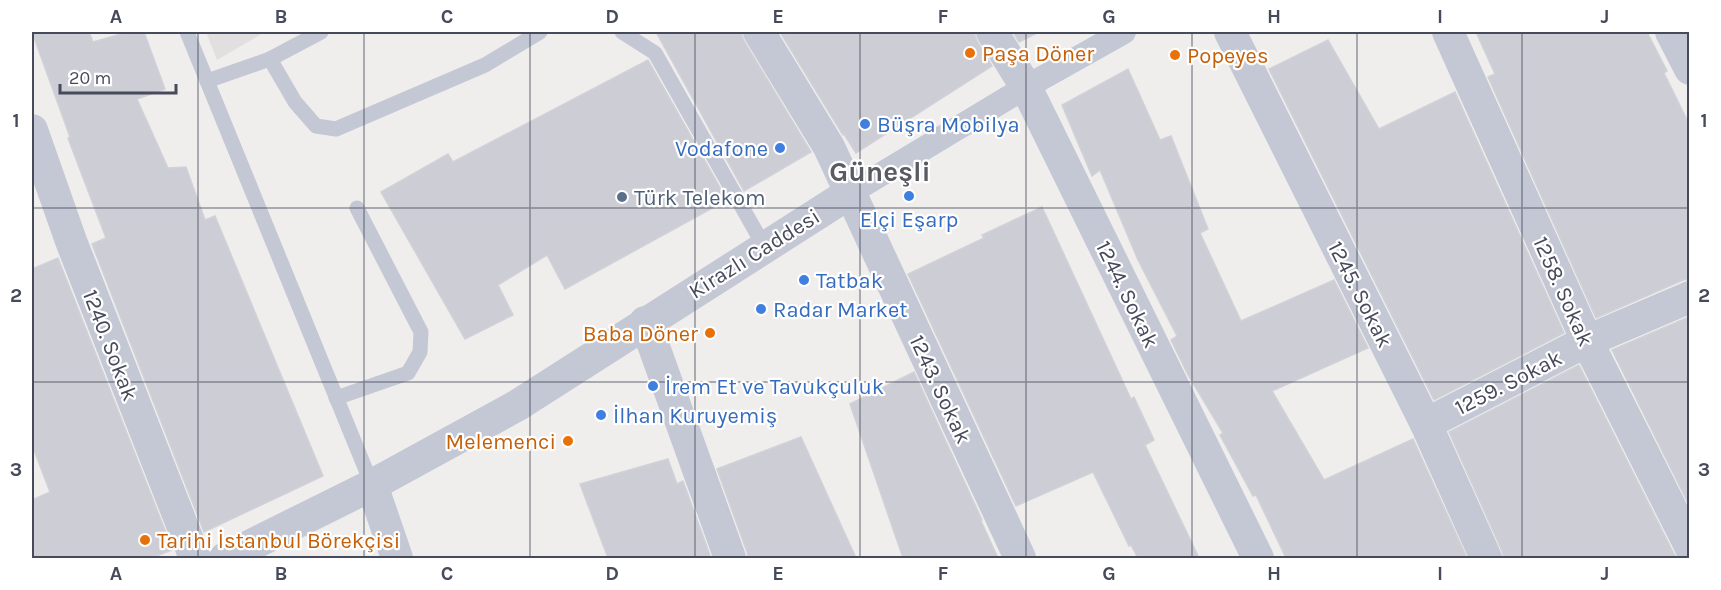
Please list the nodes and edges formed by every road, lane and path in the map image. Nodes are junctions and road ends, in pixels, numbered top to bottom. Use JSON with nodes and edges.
{"nodes":[{"id":1,"x":187,"y":32,"type":"edge"},
{"id":2,"x":321,"y":32,"type":"edge"},
{"id":3,"x":540,"y":32,"type":"edge"},
{"id":4,"x":622,"y":32,"type":"edge"},
{"id":5,"x":759,"y":32,"type":"edge"},
{"id":6,"x":992,"y":32,"type":"edge"},
{"id":7,"x":1124,"y":32,"type":"edge"},
{"id":8,"x":1230,"y":32,"type":"edge"},
{"id":9,"x":1448,"y":32,"type":"edge"},
{"id":10,"x":1671,"y":32,"type":"edge"},
{"id":11,"x":270,"y":59,"type":"junction"},
{"id":12,"x":1689,"y":69,"type":"edge"},
{"id":13,"x":207,"y":81,"type":"junction"},
{"id":14,"x":1026,"y":87,"type":"junction"},
{"id":15,"x":32,"y":130,"type":"edge"},
{"id":16,"x":850,"y":193,"type":"junction"},
{"id":17,"x":357,"y":208,"type":"dead end"},
{"id":18,"x":764,"y":246,"type":"junction"},
{"id":19,"x":1689,"y":297,"type":"edge"},
{"id":20,"x":645,"y":322,"type":"junction"},
{"id":21,"x":1587,"y":341,"type":"junction"},
{"id":22,"x":336,"y":398,"type":"junction"},
{"id":23,"x":1426,"y":424,"type":"junction"},
{"id":24,"x":372,"y":485,"type":"junction"},
{"id":25,"x":1689,"y":546,"type":"edge"},
{"id":26,"x":195,"y":558,"type":"edge"},
{"id":27,"x":225,"y":558,"type":"edge"},
{"id":28,"x":397,"y":558,"type":"edge"},
{"id":29,"x":730,"y":558,"type":"edge"},
{"id":30,"x":1020,"y":558,"type":"edge"},
{"id":31,"x":1258,"y":558,"type":"edge"},
{"id":32,"x":1486,"y":558,"type":"edge"}],
"edges":[{"from":1,"to":13,"type":"lane"},
{"from":2,"to":11,"type":"lane"},
{"from":3,"to":11,"type":"lane"},
{"from":4,"to":18,"type":"lane"},
{"from":5,"to":16,"type":"street","name":"1243. Sokak"},
{"from":6,"to":14,"type":"street","name":"1244. Sokak"},
{"from":7,"to":14,"type":"street","name":"Kirazlı Caddesi"},
{"from":8,"to":23,"type":"street","name":"1245. Sokak"},
{"from":9,"to":21,"type":"street","name":"1258. Sokak"},
{"from":10,"to":12,"type":"street"},
{"from":11,"to":13,"type":"lane"},
{"from":13,"to":22,"type":"lane"},
{"from":14,"to":16,"type":"street","name":"Kirazlı Caddesi"},
{"from":14,"to":31,"type":"street","name":"1244. Sokak"},
{"from":15,"to":26,"type":"street","name":"1240. Sokak"},
{"from":16,"to":18,"type":"street","name":"Kirazlı Caddesi"},
{"from":16,"to":30,"type":"street","name":"1243. Sokak"},
{"from":17,"to":22,"type":"lane"},
{"from":18,"to":20,"type":"street","name":"Kirazlı Caddesi"},
{"from":19,"to":21,"type":"street","name":"1259. Sokak"},
{"from":20,"to":24,"type":"street","name":"Kirazlı Caddesi"},
{"from":20,"to":29,"type":"street"},
{"from":21,"to":23,"type":"street","name":"1259. Sokak"},
{"from":21,"to":25,"type":"street","name":"1258. Sokak"},
{"from":22,"to":24,"type":"lane"},
{"from":23,"to":32,"type":"street","name":"1245. Sokak"},
{"from":24,"to":27,"type":"street","name":"Kirazlı Caddesi"},
{"from":24,"to":28,"type":"street"}]}
